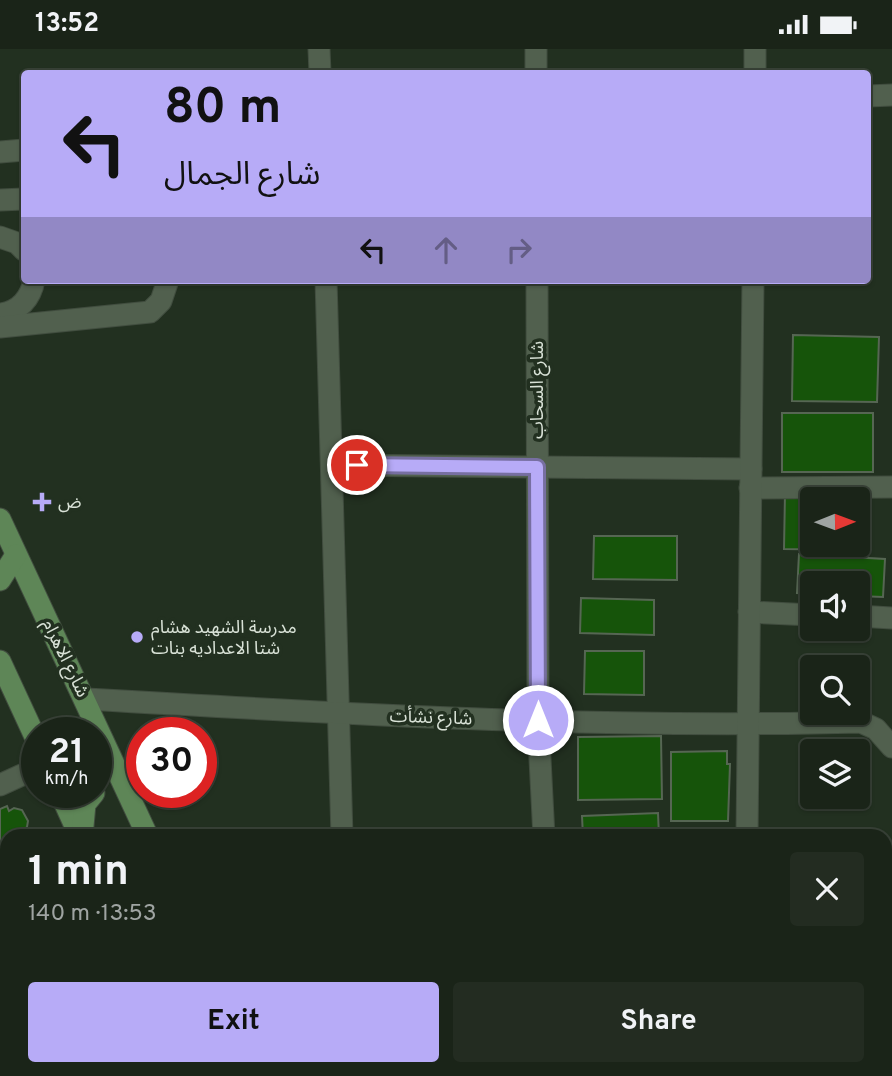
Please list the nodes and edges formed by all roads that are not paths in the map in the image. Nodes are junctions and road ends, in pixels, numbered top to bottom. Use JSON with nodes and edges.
{"nodes":[{"id":1,"x":319,"y":49,"type":"edge"},
{"id":2,"x":536,"y":49,"type":"edge"},
{"id":3,"x":755,"y":49,"type":"edge"},
{"id":4,"x":320,"y":70,"type":"edge"},
{"id":5,"x":536,"y":70,"type":"edge"},
{"id":6,"x":755,"y":70,"type":"edge"},
{"id":7,"x":892,"y":95,"type":"edge"},
{"id":8,"x":871,"y":96,"type":"edge"},
{"id":9,"x":21,"y":150,"type":"edge"},
{"id":10,"x":0,"y":152,"type":"edge"},
{"id":11,"x":21,"y":199,"type":"edge"},
{"id":12,"x":0,"y":201,"type":"edge"},
{"id":13,"x":0,"y":237,"type":"edge"},
{"id":14,"x":21,"y":247,"type":"edge"},
{"id":15,"x":33,"y":284,"type":"edge"},
{"id":16,"x":167,"y":284,"type":"edge"},
{"id":17,"x":326,"y":284,"type":"edge"},
{"id":18,"x":537,"y":284,"type":"edge"},
{"id":19,"x":753,"y":284,"type":"edge"},
{"id":20,"x":0,"y":314,"type":"edge"},
{"id":21,"x":0,"y":327,"type":"edge"},
{"id":22,"x":332,"y":465,"type":"junction"},
{"id":23,"x":537,"y":467,"type":"junction"},
{"id":24,"x":751,"y":479,"type":"junction"},
{"id":25,"x":892,"y":487,"type":"edge"},
{"id":26,"x":0,"y":519,"type":"edge"},
{"id":27,"x":16,"y":555,"type":"junction"},
{"id":28,"x":0,"y":580,"type":"edge"},
{"id":29,"x":749,"y":612,"type":"junction"},
{"id":30,"x":800,"y":614,"type":"edge"},
{"id":31,"x":870,"y":617,"type":"edge"},
{"id":32,"x":892,"y":618,"type":"edge"},
{"id":33,"x":0,"y":661,"type":"edge"},
{"id":34,"x":6,"y":686,"type":"edge"},
{"id":35,"x":86,"y":699,"type":"junction"},
{"id":36,"x":339,"y":714,"type":"junction"},
{"id":37,"x":23,"y":717,"type":"edge"},
{"id":38,"x":538,"y":720,"type":"junction"},
{"id":39,"x":748,"y":725,"type":"junction"},
{"id":40,"x":892,"y":747,"type":"edge"},
{"id":41,"x":21,"y":775,"type":"edge"},
{"id":42,"x":0,"y":785,"type":"edge"},
{"id":43,"x":126,"y":789,"type":"edge"},
{"id":44,"x":67,"y":808,"type":"edge"},
{"id":45,"x":85,"y":808,"type":"edge"},
{"id":46,"x":134,"y":808,"type":"edge"},
{"id":47,"x":77,"y":829,"type":"edge"},
{"id":48,"x":82,"y":829,"type":"edge"},
{"id":49,"x":144,"y":829,"type":"edge"},
{"id":50,"x":342,"y":829,"type":"edge"},
{"id":51,"x":544,"y":829,"type":"edge"},
{"id":52,"x":747,"y":829,"type":"edge"}],
"edges":[{"from":1,"to":4,"type":"street"},
{"from":2,"to":5,"type":"street"},
{"from":3,"to":6,"type":"street"},
{"from":7,"to":8,"type":"street"},
{"from":9,"to":10,"type":"street"},
{"from":11,"to":12,"type":"street"},
{"from":13,"to":14,"type":"street"},
{"from":15,"to":20,"type":"street"},
{"from":16,"to":21,"type":"street"},
{"from":17,"to":22,"type":"street"},
{"from":18,"to":23,"type":"street","name":"شارع السحاب"},
{"from":19,"to":24,"type":"street"},
{"from":22,"to":23,"type":"street"},
{"from":22,"to":36,"type":"street"},
{"from":23,"to":24,"type":"street"},
{"from":23,"to":38,"type":"street","name":"شارع السحاب"},
{"from":24,"to":25,"type":"street"},
{"from":24,"to":29,"type":"street"},
{"from":26,"to":27,"type":"main road","name":"شارع الاهرام"},
{"from":27,"to":28,"type":"main road"},
{"from":27,"to":35,"type":"main road","name":"شارع الاهرام"},
{"from":29,"to":30,"type":"street"},
{"from":29,"to":39,"type":"street"},
{"from":31,"to":32,"type":"street"},
{"from":33,"to":34,"type":"main road"},
{"from":34,"to":37,"type":"main road"},
{"from":35,"to":36,"type":"street","name":"شارع نشأت"},
{"from":35,"to":43,"type":"main road","name":"شارع الاهرام"},
{"from":36,"to":38,"type":"street","name":"شارع نشأت"},
{"from":36,"to":50,"type":"street"},
{"from":38,"to":39,"type":"street","name":"شارع نشأت"},
{"from":38,"to":51,"type":"street","name":"شارع السحاب"},
{"from":39,"to":40,"type":"street","name":"شارع نشأت"},
{"from":39,"to":52,"type":"street"},
{"from":41,"to":42,"type":"street"},
{"from":44,"to":47,"type":"main road"},
{"from":45,"to":48,"type":"main road"},
{"from":46,"to":49,"type":"main road","name":"شارع الاهرام"}]}
